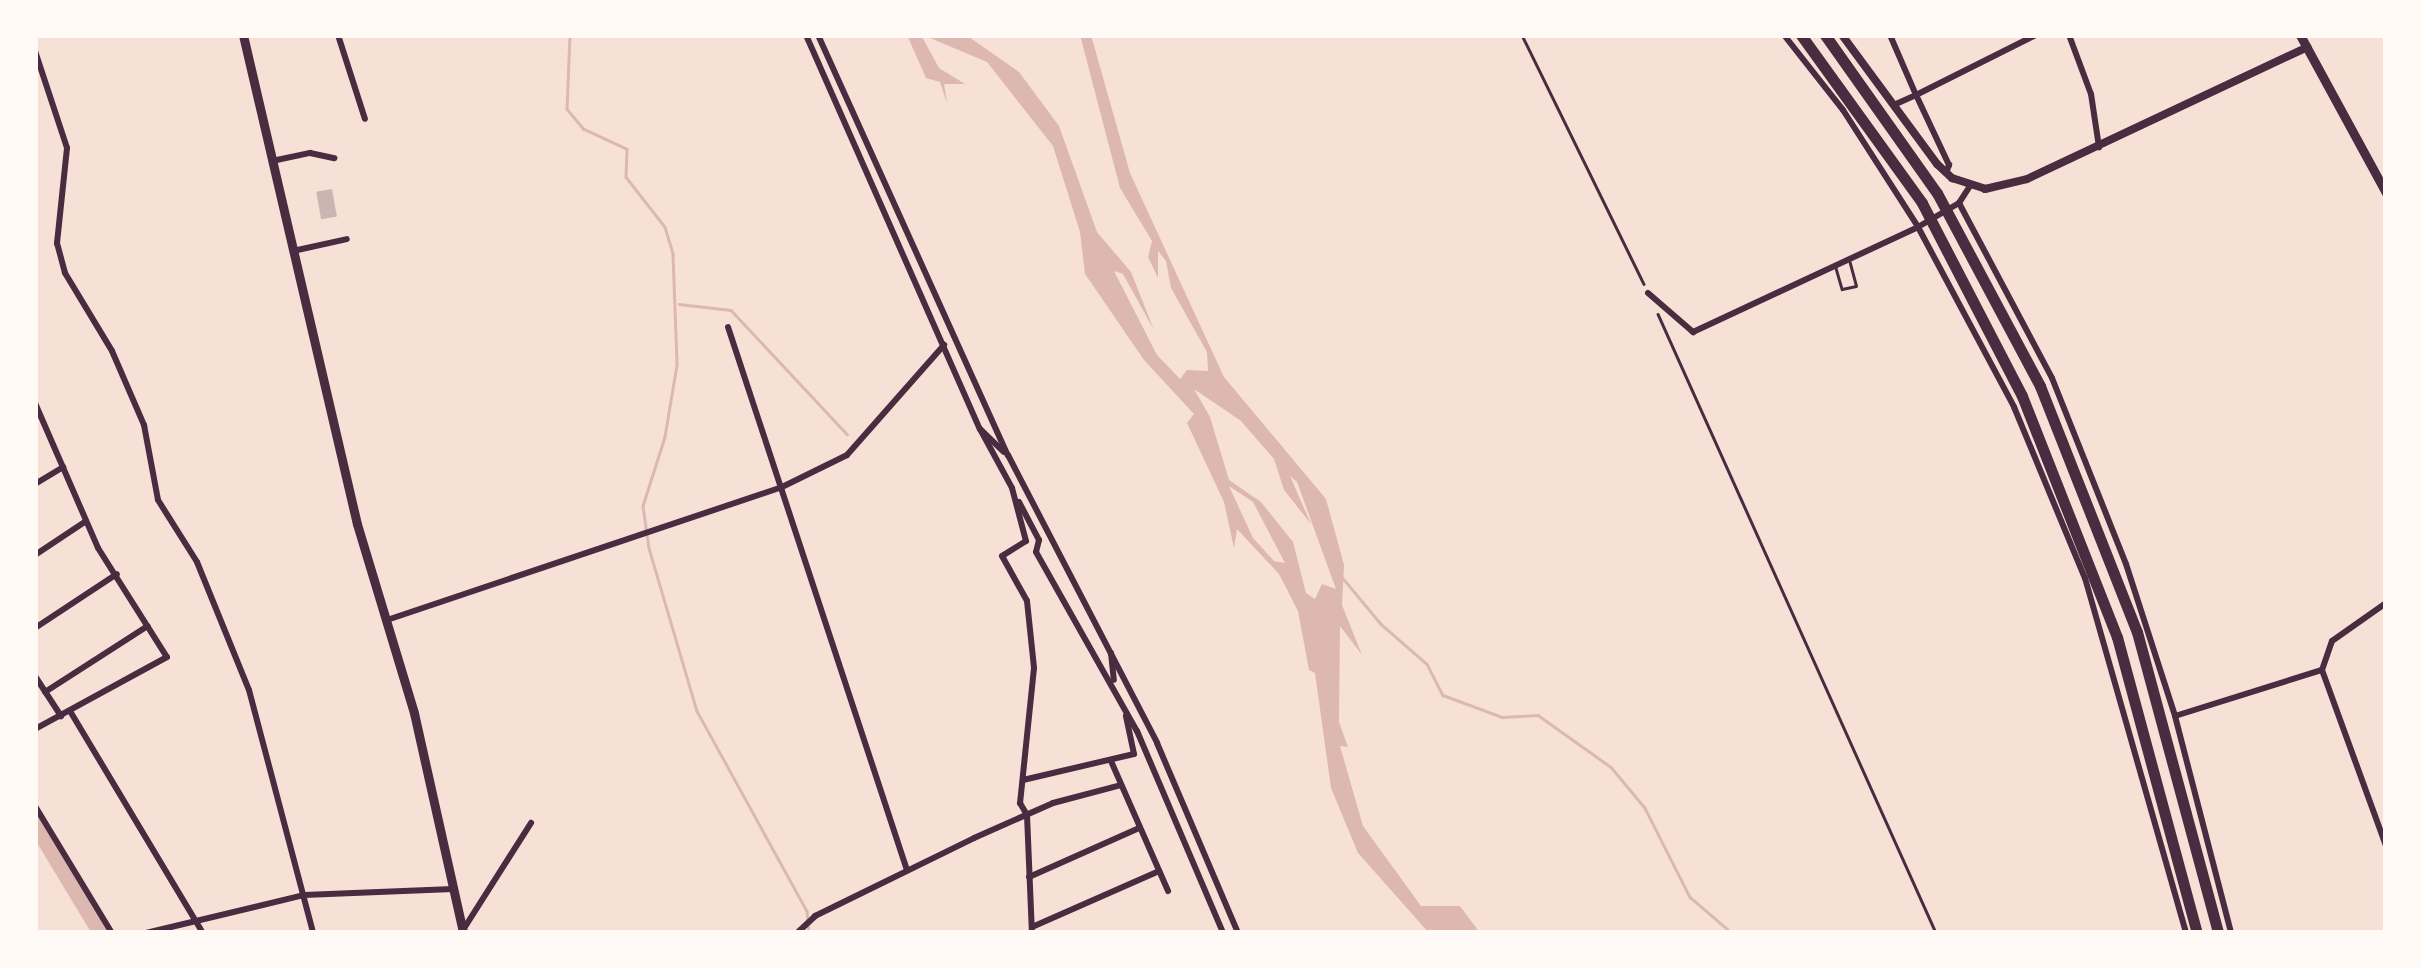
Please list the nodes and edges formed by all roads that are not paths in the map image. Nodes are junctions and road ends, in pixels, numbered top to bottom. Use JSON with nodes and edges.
{"nodes":[{"id":1,"x":242,"y":35,"type":"edge"},
{"id":2,"x":338,"y":35,"type":"edge"},
{"id":3,"x":806,"y":35,"type":"edge"},
{"id":4,"x":818,"y":35,"type":"edge"},
{"id":5,"x":1784,"y":35,"type":"edge"},
{"id":6,"x":1801,"y":35,"type":"edge"},
{"id":7,"x":1825,"y":35,"type":"edge"},
{"id":8,"x":1842,"y":35,"type":"edge"},
{"id":9,"x":1890,"y":35,"type":"edge"},
{"id":10,"x":2036,"y":35,"type":"edge"},
{"id":11,"x":2069,"y":35,"type":"edge"},
{"id":12,"x":2300,"y":35,"type":"edge"},
{"id":13,"x":2307,"y":47,"type":"junction"},
{"id":14,"x":35,"y":50,"type":"edge"},
{"id":15,"x":1916,"y":95,"type":"junction"},
{"id":16,"x":1896,"y":104,"type":"junction"},
{"id":17,"x":365,"y":119,"type":"dead end"},
{"id":18,"x":2099,"y":146,"type":"junction"},
{"id":19,"x":334,"y":158,"type":"dead end"},
{"id":20,"x":271,"y":161,"type":"junction"},
{"id":21,"x":1946,"y":173,"type":"junction"},
{"id":22,"x":1970,"y":186,"type":"junction"},
{"id":23,"x":2386,"y":193,"type":"edge"},
{"id":24,"x":1959,"y":203,"type":"junction"},
{"id":25,"x":1918,"y":227,"type":"junction"},
{"id":26,"x":347,"y":239,"type":"dead end"},
{"id":27,"x":292,"y":251,"type":"junction"},
{"id":28,"x":1850,"y":261,"type":"junction"},
{"id":29,"x":1836,"y":268,"type":"junction"},
{"id":30,"x":1648,"y":293,"type":"road end"},
{"id":31,"x":728,"y":327,"type":"dead end"},
{"id":32,"x":944,"y":346,"type":"junction"},
{"id":33,"x":36,"y":409,"type":"edge"},
{"id":34,"x":980,"y":429,"type":"junction"},
{"id":35,"x":1008,"y":456,"type":"junction"},
{"id":36,"x":63,"y":467,"type":"junction"},
{"id":37,"x":35,"y":484,"type":"edge"},
{"id":38,"x":782,"y":487,"type":"junction"},
{"id":39,"x":1012,"y":488,"type":"junction"},
{"id":40,"x":86,"y":521,"type":"junction"},
{"id":41,"x":35,"y":554,"type":"edge"},
{"id":42,"x":116,"y":574,"type":"junction"},
{"id":43,"x":2386,"y":604,"type":"edge"},
{"id":44,"x":387,"y":620,"type":"junction"},
{"id":45,"x":148,"y":626,"type":"junction"},
{"id":46,"x":35,"y":628,"type":"edge"},
{"id":47,"x":1111,"y":652,"type":"junction"},
{"id":48,"x":2322,"y":670,"type":"junction"},
{"id":49,"x":35,"y":676,"type":"edge"},
{"id":50,"x":45,"y":692,"type":"junction"},
{"id":51,"x":1118,"y":694,"type":"junction"},
{"id":52,"x":70,"y":711,"type":"junction"},
{"id":53,"x":60,"y":716,"type":"junction"},
{"id":54,"x":2174,"y":716,"type":"junction"},
{"id":55,"x":35,"y":728,"type":"edge"},
{"id":56,"x":1111,"y":761,"type":"junction"},
{"id":57,"x":1023,"y":780,"type":"junction"},
{"id":58,"x":1121,"y":784,"type":"junction"},
{"id":59,"x":35,"y":806,"type":"edge"},
{"id":60,"x":1027,"y":814,"type":"junction"},
{"id":61,"x":531,"y":823,"type":"dead end"},
{"id":62,"x":1139,"y":828,"type":"junction"},
{"id":63,"x":2386,"y":846,"type":"edge"},
{"id":64,"x":908,"y":870,"type":"junction"},
{"id":65,"x":1158,"y":871,"type":"junction"},
{"id":66,"x":1030,"y":877,"type":"junction"},
{"id":67,"x":454,"y":890,"type":"junction"},
{"id":68,"x":1168,"y":892,"type":"dead end"},
{"id":69,"x":304,"y":894,"type":"junction"},
{"id":70,"x":195,"y":920,"type":"junction"},
{"id":71,"x":1032,"y":930,"type":"edge"},
{"id":72,"x":463,"y":931,"type":"edge"},
{"id":73,"x":112,"y":933,"type":"edge"},
{"id":74,"x":146,"y":933,"type":"edge"},
{"id":75,"x":203,"y":933,"type":"edge"},
{"id":76,"x":314,"y":933,"type":"edge"},
{"id":77,"x":797,"y":933,"type":"edge"},
{"id":78,"x":1224,"y":933,"type":"edge"},
{"id":79,"x":1238,"y":933,"type":"edge"},
{"id":80,"x":2186,"y":933,"type":"edge"},
{"id":81,"x":2198,"y":933,"type":"edge"},
{"id":82,"x":2218,"y":933,"type":"edge"},
{"id":83,"x":2231,"y":933,"type":"edge"}],
"edges":[{"from":1,"to":20,"type":"main road"},
{"from":2,"to":17,"type":"street"},
{"from":3,"to":32,"type":"street"},
{"from":4,"to":35,"type":"street"},
{"from":5,"to":25,"type":"street"},
{"from":6,"to":81,"type":"highway"},
{"from":7,"to":82,"type":"highway"},
{"from":8,"to":16,"type":"street"},
{"from":9,"to":15,"type":"street"},
{"from":10,"to":15,"type":"street"},
{"from":11,"to":18,"type":"street"},
{"from":12,"to":13,"type":"main road"},
{"from":13,"to":18,"type":"street"},
{"from":13,"to":23,"type":"main road"},
{"from":14,"to":69,"type":"street"},
{"from":15,"to":16,"type":"street"},
{"from":15,"to":21,"type":"street"},
{"from":16,"to":21,"type":"street"},
{"from":18,"to":22,"type":"street"},
{"from":19,"to":20,"type":"street"},
{"from":20,"to":27,"type":"main road"},
{"from":21,"to":22,"type":"street"},
{"from":22,"to":24,"type":"street"},
{"from":24,"to":25,"type":"street"},
{"from":24,"to":54,"type":"street"},
{"from":25,"to":28,"type":"street"},
{"from":25,"to":80,"type":"street"},
{"from":26,"to":27,"type":"street"},
{"from":27,"to":44,"type":"main road"},
{"from":28,"to":29,"type":"street"},
{"from":28,"to":29,"type":"lane"},
{"from":29,"to":30,"type":"street"},
{"from":31,"to":38,"type":"street"},
{"from":32,"to":34,"type":"street"},
{"from":32,"to":38,"type":"street"},
{"from":33,"to":36,"type":"street"},
{"from":34,"to":35,"type":"street"},
{"from":34,"to":39,"type":"street"},
{"from":35,"to":47,"type":"street"},
{"from":36,"to":37,"type":"street"},
{"from":36,"to":40,"type":"street"},
{"from":38,"to":44,"type":"street"},
{"from":38,"to":64,"type":"street"},
{"from":39,"to":51,"type":"street"},
{"from":39,"to":57,"type":"street"},
{"from":40,"to":41,"type":"street"},
{"from":40,"to":42,"type":"street"},
{"from":42,"to":45,"type":"street"},
{"from":42,"to":46,"type":"street"},
{"from":43,"to":48,"type":"street"},
{"from":44,"to":67,"type":"main road"},
{"from":45,"to":50,"type":"street"},
{"from":45,"to":52,"type":"street"},
{"from":47,"to":51,"type":"street"},
{"from":47,"to":79,"type":"street"},
{"from":48,"to":54,"type":"street"},
{"from":48,"to":63,"type":"street"},
{"from":49,"to":50,"type":"street"},
{"from":50,"to":53,"type":"street"},
{"from":51,"to":56,"type":"street"},
{"from":51,"to":78,"type":"street"},
{"from":52,"to":53,"type":"street"},
{"from":52,"to":70,"type":"street"},
{"from":53,"to":55,"type":"street"},
{"from":54,"to":83,"type":"street"},
{"from":56,"to":57,"type":"street"},
{"from":56,"to":58,"type":"street"},
{"from":57,"to":60,"type":"street"},
{"from":58,"to":60,"type":"street"},
{"from":58,"to":62,"type":"street"},
{"from":59,"to":73,"type":"street"},
{"from":60,"to":64,"type":"street"},
{"from":60,"to":66,"type":"street"},
{"from":61,"to":72,"type":"street"},
{"from":62,"to":65,"type":"street"},
{"from":62,"to":66,"type":"street"},
{"from":64,"to":77,"type":"street"},
{"from":65,"to":68,"type":"street"},
{"from":65,"to":71,"type":"street"},
{"from":66,"to":71,"type":"street"},
{"from":67,"to":69,"type":"street"},
{"from":67,"to":72,"type":"main road"},
{"from":69,"to":70,"type":"street"},
{"from":69,"to":76,"type":"street"},
{"from":70,"to":74,"type":"street"},
{"from":70,"to":75,"type":"street"}]}
